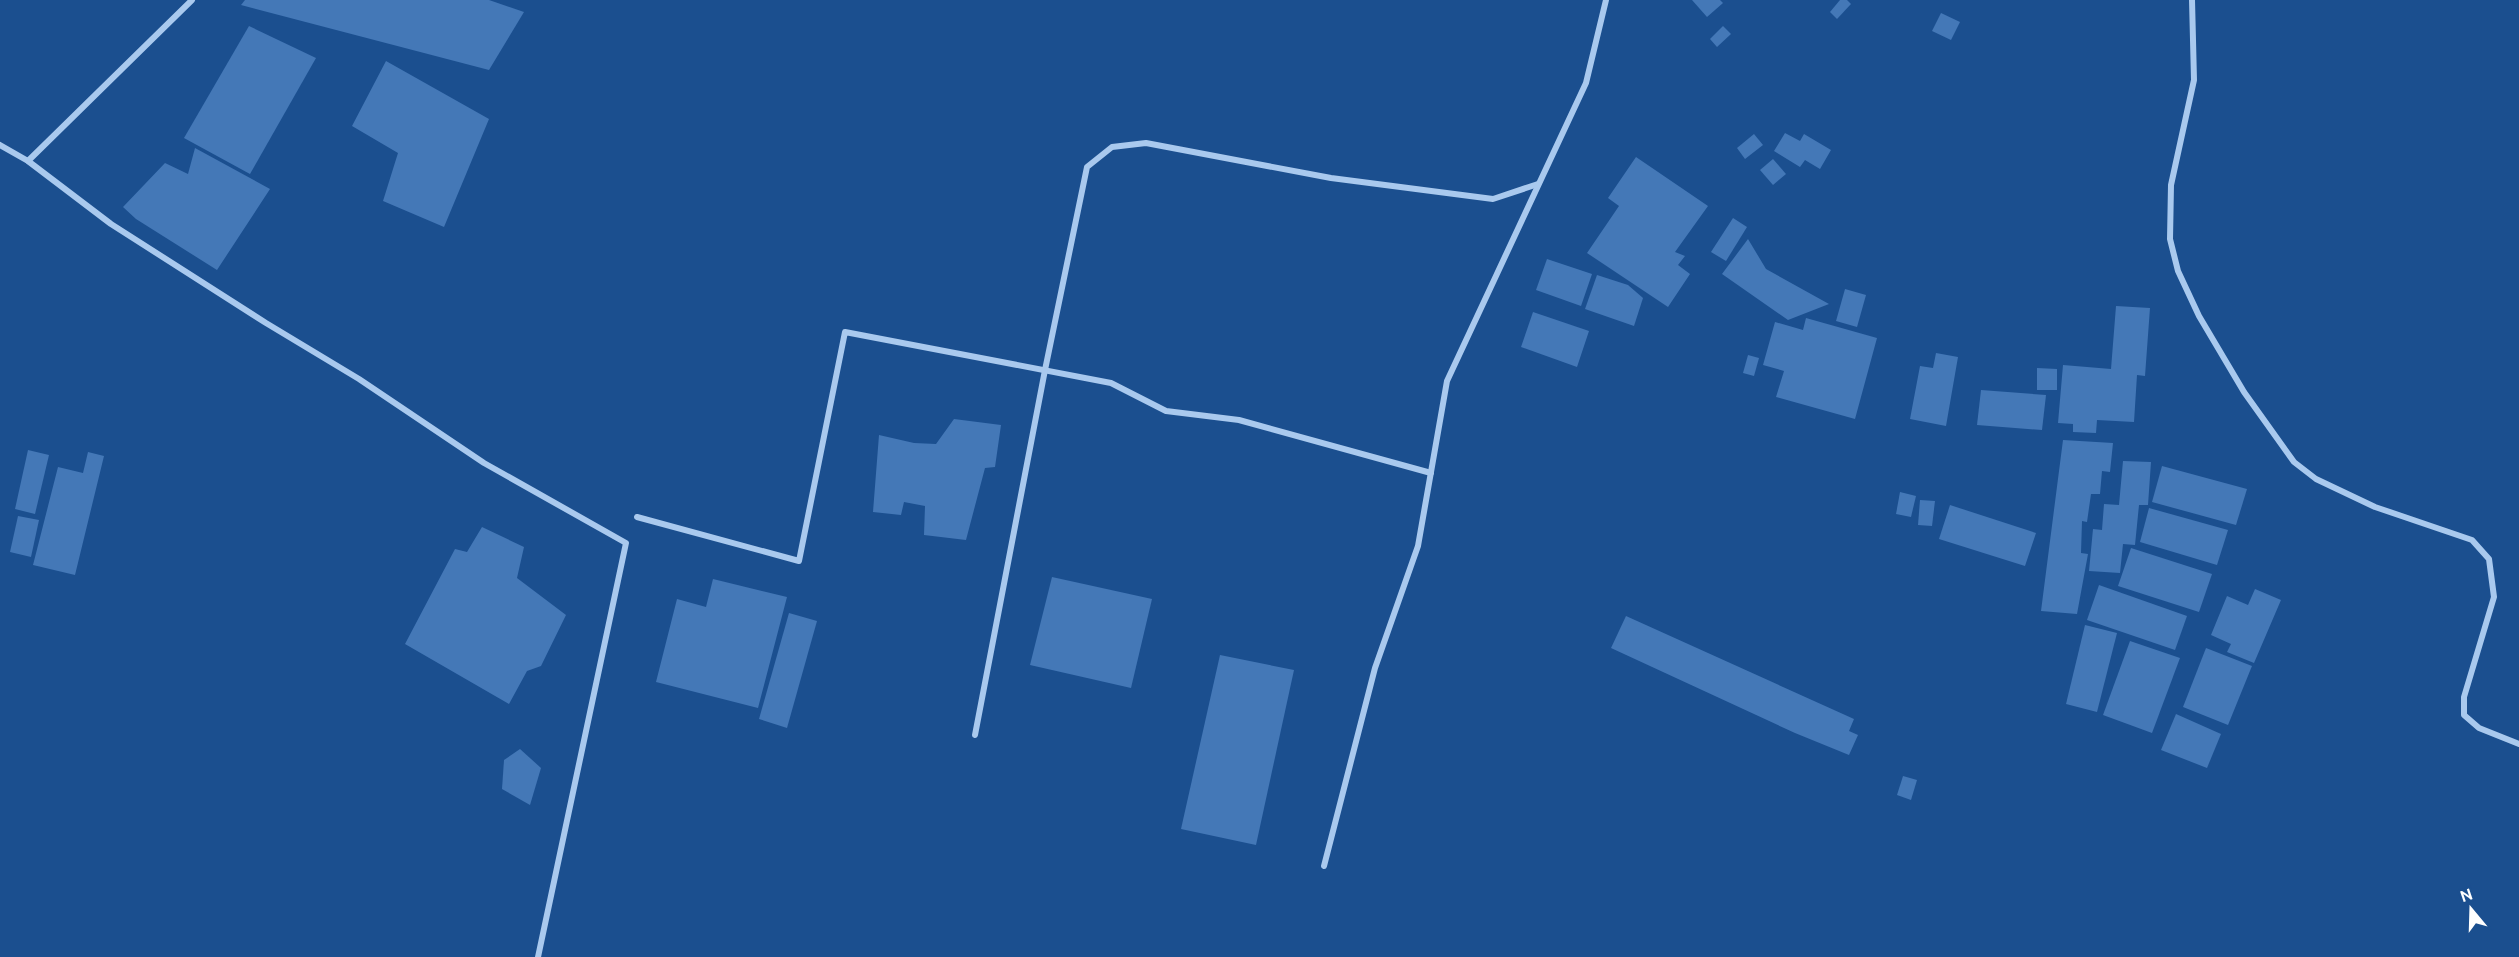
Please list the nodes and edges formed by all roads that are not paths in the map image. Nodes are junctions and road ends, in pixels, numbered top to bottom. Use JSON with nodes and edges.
{"nodes":[{"id":1,"x":192,"y":0,"type":"edge"},
{"id":2,"x":1606,"y":0,"type":"edge"},
{"id":3,"x":2192,"y":0,"type":"edge"},
{"id":4,"x":0,"y":145,"type":"edge"},
{"id":5,"x":28,"y":161,"type":"junction"},
{"id":6,"x":1538,"y":184,"type":"junction"},
{"id":7,"x":1045,"y":370,"type":"junction"},
{"id":8,"x":1431,"y":472,"type":"junction"},
{"id":9,"x":637,"y":517,"type":"dead end"},
{"id":10,"x":975,"y":735,"type":"dead end"},
{"id":11,"x":2519,"y":744,"type":"edge"},
{"id":12,"x":1324,"y":866,"type":"dead end"},
{"id":13,"x":538,"y":957,"type":"edge"}],
"edges":[{"from":1,"to":5,"type":"street"},
{"from":2,"to":6,"type":"street"},
{"from":3,"to":11,"type":"street"},
{"from":4,"to":5,"type":"street"},
{"from":5,"to":13,"type":"street"},
{"from":6,"to":7,"type":"street"},
{"from":6,"to":8,"type":"street"},
{"from":7,"to":8,"type":"street"},
{"from":7,"to":9,"type":"street"},
{"from":7,"to":10,"type":"street"},
{"from":8,"to":12,"type":"street"}]}
